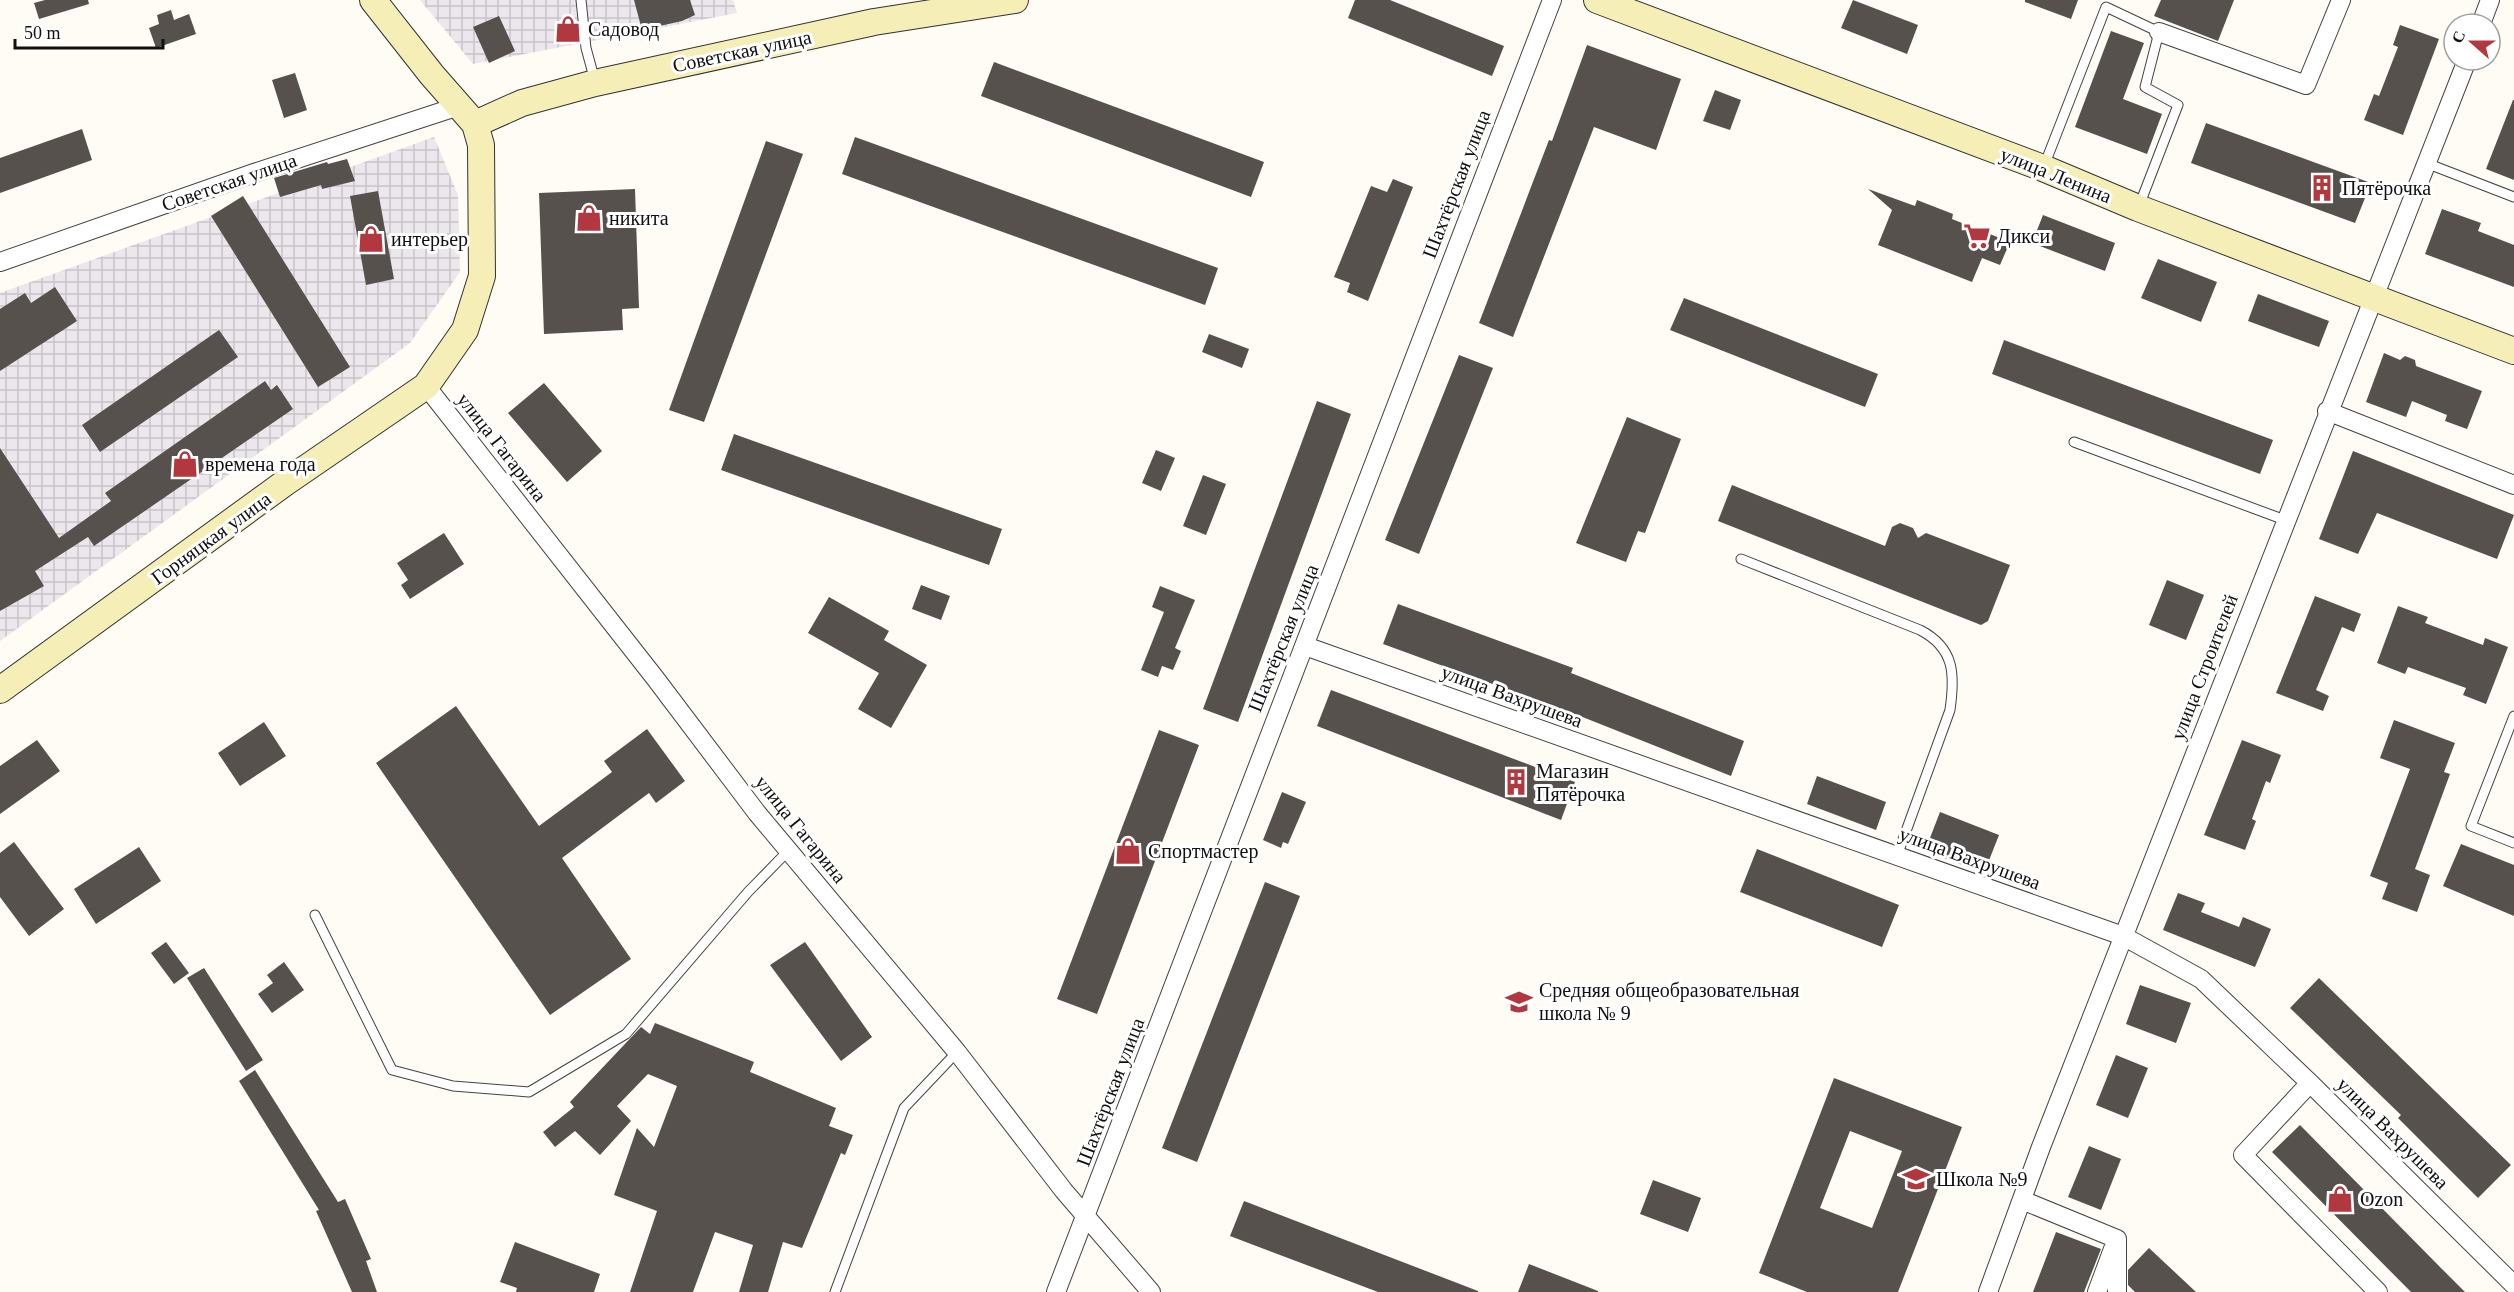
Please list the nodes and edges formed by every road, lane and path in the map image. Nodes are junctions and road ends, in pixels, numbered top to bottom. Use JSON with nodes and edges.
{"nodes":[{"id":1,"x":373,"y":0,"type":"edge"},
{"id":2,"x":581,"y":0,"type":"edge"},
{"id":3,"x":1015,"y":0,"type":"edge"},
{"id":4,"x":1552,"y":0,"type":"edge"},
{"id":5,"x":1597,"y":0,"type":"edge"},
{"id":6,"x":2341,"y":0,"type":"edge"},
{"id":7,"x":2108,"y":3,"type":"edge"},
{"id":8,"x":2159,"y":32,"type":"junction"},
{"id":9,"x":2462,"y":72,"type":"edge"},
{"id":10,"x":595,"y":83,"type":"junction"},
{"id":11,"x":467,"y":115,"type":"junction"},
{"id":12,"x":2426,"y":163,"type":"junction"},
{"id":13,"x":2043,"y":168,"type":"junction"},
{"id":14,"x":2514,"y":197,"type":"edge"},
{"id":15,"x":2138,"y":208,"type":"junction"},
{"id":16,"x":0,"y":262,"type":"edge"},
{"id":17,"x":2373,"y":296,"type":"junction"},
{"id":18,"x":2514,"y":351,"type":"edge"},
{"id":19,"x":426,"y":387,"type":"junction"},
{"id":20,"x":2327,"y":411,"type":"junction"},
{"id":21,"x":2074,"y":442,"type":"dead end"},
{"id":22,"x":2514,"y":485,"type":"edge"},
{"id":23,"x":2285,"y":520,"type":"junction"},
{"id":24,"x":1741,"y":559,"type":"dead end"},
{"id":25,"x":1305,"y":646,"type":"junction"},
{"id":26,"x":0,"y":690,"type":"edge"},
{"id":27,"x":2514,"y":716,"type":"edge"},
{"id":28,"x":2514,"y":843,"type":"edge"},
{"id":29,"x":789,"y":850,"type":"junction"},
{"id":30,"x":1897,"y":856,"type":"junction"},
{"id":31,"x":315,"y":915,"type":"dead end"},
{"id":32,"x":2123,"y":936,"type":"junction"},
{"id":33,"x":957,"y":1052,"type":"junction"},
{"id":34,"x":2310,"y":1083,"type":"junction"},
{"id":35,"x":2022,"y":1200,"type":"junction"},
{"id":36,"x":1086,"y":1216,"type":"junction"},
{"id":37,"x":2117,"y":1239,"type":"junction"},
{"id":38,"x":2514,"y":1285,"type":"edge"},
{"id":39,"x":836,"y":1292,"type":"edge"},
{"id":40,"x":1056,"y":1292,"type":"edge"},
{"id":41,"x":1151,"y":1292,"type":"edge"},
{"id":42,"x":1988,"y":1292,"type":"edge"},
{"id":43,"x":2097,"y":1292,"type":"edge"},
{"id":44,"x":2117,"y":1292,"type":"edge"},
{"id":45,"x":2378,"y":1292,"type":"edge"}],
"edges":[{"from":1,"to":11,"type":"main road"},
{"from":2,"to":10,"type":"lane"},
{"from":3,"to":10,"type":"main road","name":"Советская улица"},
{"from":4,"to":25,"type":"street","name":"Шахтёрская улица"},
{"from":5,"to":13,"type":"main road","name":"улица Ленина"},
{"from":6,"to":8,"type":"street"},
{"from":7,"to":8,"type":"lane"},
{"from":7,"to":13,"type":"lane"},
{"from":8,"to":15,"type":"lane"},
{"from":9,"to":12,"type":"street","name":"улица Строителей"},
{"from":10,"to":11,"type":"main road","name":"Советская улица"},
{"from":11,"to":16,"type":"street","name":"Советская улица"},
{"from":11,"to":19,"type":"main road","name":"Горняцкая улица"},
{"from":12,"to":14,"type":"lane"},
{"from":12,"to":17,"type":"street","name":"улица Строителей"},
{"from":13,"to":15,"type":"main road","name":"улица Ленина"},
{"from":15,"to":17,"type":"main road","name":"улица Ленина"},
{"from":17,"to":18,"type":"main road","name":"улица Ленина"},
{"from":17,"to":20,"type":"street","name":"улица Строителей"},
{"from":19,"to":26,"type":"main road","name":"Горняцкая улица"},
{"from":19,"to":29,"type":"street","name":"улица Гагарина"},
{"from":20,"to":22,"type":"street"},
{"from":20,"to":23,"type":"street","name":"улица Строителей"},
{"from":21,"to":23,"type":"lane"},
{"from":23,"to":32,"type":"street","name":"улица Строителей"},
{"from":24,"to":30,"type":"lane"},
{"from":25,"to":30,"type":"street","name":"улица Вахрушева"},
{"from":25,"to":36,"type":"street","name":"Шахтёрская улица"},
{"from":27,"to":28,"type":"lane"},
{"from":29,"to":31,"type":"lane"},
{"from":29,"to":33,"type":"street","name":"улица Гагарина"},
{"from":30,"to":32,"type":"street","name":"улица Вахрушева"},
{"from":32,"to":34,"type":"street","name":"улица Вахрушева"},
{"from":32,"to":35,"type":"street","name":"улица Строителей"},
{"from":33,"to":36,"type":"street","name":"улица Гагарина"},
{"from":33,"to":39,"type":"lane"},
{"from":34,"to":38,"type":"street","name":"улица Вахрушева"},
{"from":34,"to":45,"type":"street"},
{"from":35,"to":37,"type":"street"},
{"from":35,"to":42,"type":"street","name":"улица Строителей"},
{"from":36,"to":40,"type":"street","name":"Шахтёрская улица"},
{"from":36,"to":41,"type":"street","name":"улица Гагарина"},
{"from":37,"to":43,"type":"street"},
{"from":37,"to":44,"type":"street"}]}
